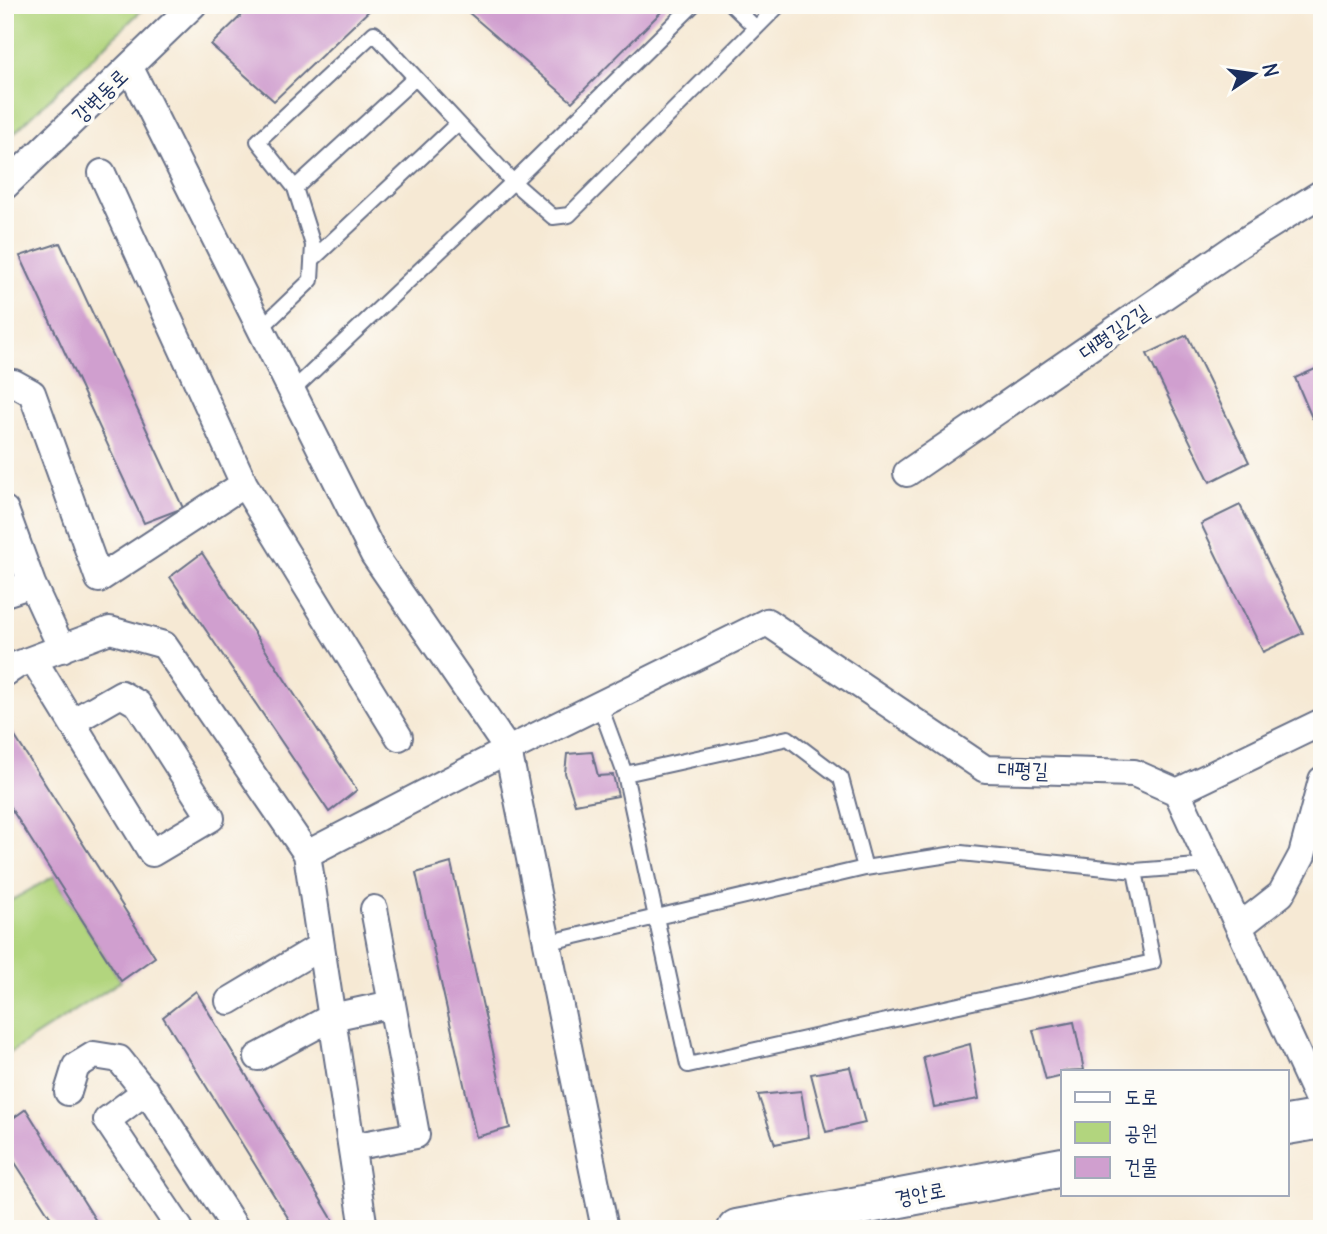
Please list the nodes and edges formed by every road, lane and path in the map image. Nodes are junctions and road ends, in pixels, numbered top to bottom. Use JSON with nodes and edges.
{"nodes":[{"id":1,"x":193,"y":5,"type":"edge"},
{"id":2,"x":693,"y":5,"type":"edge"},
{"id":3,"x":732,"y":5,"type":"edge"},
{"id":4,"x":779,"y":5,"type":"edge"},
{"id":5,"x":756,"y":28,"type":"junction"},
{"id":6,"x":130,"y":68,"type":"junction"},
{"id":7,"x":415,"y":78,"type":"junction"},
{"id":8,"x":457,"y":124,"type":"junction"},
{"id":9,"x":102,"y":173,"type":"dead end"},
{"id":10,"x":513,"y":182,"type":"junction"},
{"id":11,"x":5,"y":186,"type":"edge"},
{"id":12,"x":295,"y":188,"type":"junction"},
{"id":13,"x":1322,"y":193,"type":"edge"},
{"id":14,"x":313,"y":259,"type":"junction"},
{"id":15,"x":261,"y":328,"type":"junction"},
{"id":16,"x":5,"y":387,"type":"edge"},
{"id":17,"x":292,"y":391,"type":"junction"},
{"id":18,"x":907,"y":472,"type":"dead end"},
{"id":19,"x":244,"y":484,"type":"junction"},
{"id":20,"x":5,"y":510,"type":"edge"},
{"id":21,"x":32,"y":584,"type":"junction"},
{"id":22,"x":5,"y":593,"type":"edge"},
{"id":23,"x":62,"y":649,"type":"junction"},
{"id":24,"x":33,"y":659,"type":"junction"},
{"id":25,"x":5,"y":673,"type":"edge"},
{"id":26,"x":600,"y":706,"type":"junction"},
{"id":27,"x":72,"y":722,"type":"junction"},
{"id":28,"x":1322,"y":722,"type":"edge"},
{"id":29,"x":399,"y":737,"type":"dead end"},
{"id":30,"x":508,"y":750,"type":"junction"},
{"id":31,"x":625,"y":774,"type":"junction"},
{"id":32,"x":1322,"y":779,"type":"edge"},
{"id":33,"x":1177,"y":792,"type":"junction"},
{"id":34,"x":307,"y":855,"type":"junction"},
{"id":35,"x":1210,"y":865,"type":"junction"},
{"id":36,"x":865,"y":869,"type":"junction"},
{"id":37,"x":1135,"y":871,"type":"junction"},
{"id":38,"x":374,"y":909,"type":"dead end"},
{"id":39,"x":654,"y":917,"type":"junction"},
{"id":40,"x":1239,"y":927,"type":"junction"},
{"id":41,"x":547,"y":943,"type":"junction"},
{"id":42,"x":321,"y":946,"type":"junction"},
{"id":43,"x":229,"y":1001,"type":"dead end"},
{"id":44,"x":392,"y":1003,"type":"junction"},
{"id":45,"x":332,"y":1017,"type":"junction"},
{"id":46,"x":258,"y":1057,"type":"dead end"},
{"id":47,"x":146,"y":1091,"type":"junction"},
{"id":48,"x":68,"y":1092,"type":"dead end"},
{"id":49,"x":1322,"y":1108,"type":"edge"},
{"id":50,"x":1322,"y":1119,"type":"edge"},
{"id":51,"x":1288,"y":1125,"type":"edge"},
{"id":52,"x":352,"y":1147,"type":"junction"},
{"id":53,"x":1061,"y":1167,"type":"edge"},
{"id":54,"x":180,"y":1229,"type":"edge"},
{"id":55,"x":236,"y":1229,"type":"edge"},
{"id":56,"x":364,"y":1229,"type":"edge"},
{"id":57,"x":605,"y":1229,"type":"edge"},
{"id":58,"x":737,"y":1229,"type":"edge"}],
"edges":[{"from":1,"to":6,"type":"street","name":"강변동로"},
{"from":2,"to":10,"type":"lane"},
{"from":3,"to":5,"type":"lane"},
{"from":4,"to":5,"type":"lane"},
{"from":5,"to":10,"type":"lane"},
{"from":6,"to":11,"type":"street","name":"강변동로"},
{"from":6,"to":15,"type":"street"},
{"from":7,"to":8,"type":"lane"},
{"from":7,"to":12,"type":"lane"},
{"from":7,"to":12,"type":"lane"},
{"from":8,"to":10,"type":"lane"},
{"from":8,"to":14,"type":"lane"},
{"from":9,"to":19,"type":"street"},
{"from":10,"to":17,"type":"lane"},
{"from":12,"to":14,"type":"lane"},
{"from":13,"to":18,"type":"street","name":"대평길2길"},
{"from":14,"to":15,"type":"lane"},
{"from":15,"to":17,"type":"street"},
{"from":16,"to":19,"type":"street"},
{"from":17,"to":30,"type":"street"},
{"from":19,"to":29,"type":"street"},
{"from":20,"to":21,"type":"street"},
{"from":21,"to":22,"type":"street"},
{"from":21,"to":23,"type":"street"},
{"from":23,"to":24,"type":"street"},
{"from":23,"to":34,"type":"street"},
{"from":24,"to":25,"type":"street"},
{"from":24,"to":27,"type":"street"},
{"from":26,"to":30,"type":"street","name":"대평길"},
{"from":26,"to":31,"type":"lane"},
{"from":26,"to":33,"type":"street","name":"대평길"},
{"from":27,"to":27,"type":"street"},
{"from":28,"to":33,"type":"street"},
{"from":30,"to":34,"type":"street","name":"대평길"},
{"from":30,"to":41,"type":"street"},
{"from":31,"to":36,"type":"lane"},
{"from":31,"to":39,"type":"lane"},
{"from":32,"to":40,"type":"street"},
{"from":33,"to":35,"type":"street"},
{"from":34,"to":42,"type":"street"},
{"from":35,"to":37,"type":"lane"},
{"from":35,"to":40,"type":"street"},
{"from":36,"to":37,"type":"lane"},
{"from":36,"to":39,"type":"lane"},
{"from":37,"to":39,"type":"lane"},
{"from":38,"to":44,"type":"street"},
{"from":39,"to":41,"type":"lane"},
{"from":40,"to":49,"type":"street"},
{"from":41,"to":57,"type":"street"},
{"from":42,"to":43,"type":"street"},
{"from":42,"to":45,"type":"street"},
{"from":44,"to":45,"type":"street"},
{"from":44,"to":52,"type":"street"},
{"from":45,"to":46,"type":"street"},
{"from":45,"to":52,"type":"street"},
{"from":47,"to":48,"type":"street"},
{"from":47,"to":54,"type":"street"},
{"from":47,"to":55,"type":"street"},
{"from":50,"to":51,"type":"street"},
{"from":52,"to":56,"type":"street"},
{"from":53,"to":58,"type":"street","name":"경안로"}]}
